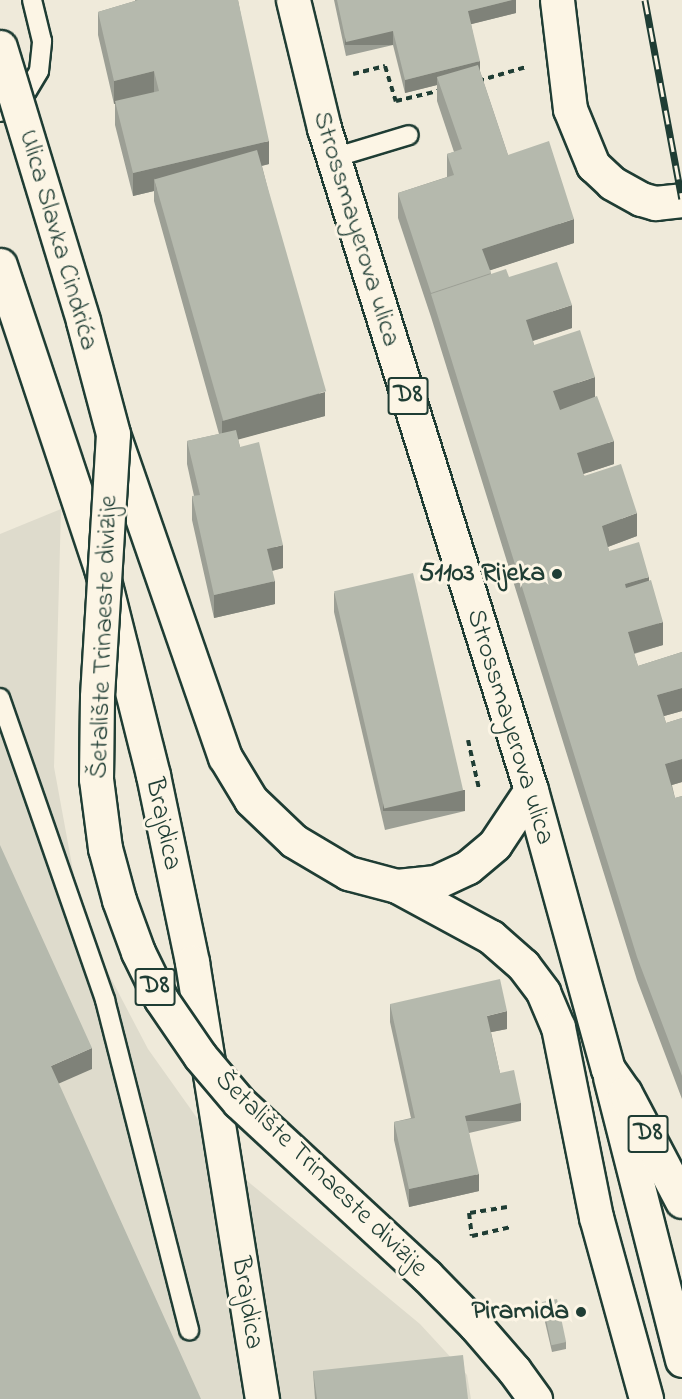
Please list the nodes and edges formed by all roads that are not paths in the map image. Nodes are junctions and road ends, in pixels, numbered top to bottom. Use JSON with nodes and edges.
{"nodes":[{"id":1,"x":32,"y":0,"type":"edge"},
{"id":2,"x":293,"y":0,"type":"edge"},
{"id":3,"x":557,"y":0,"type":"edge"},
{"id":4,"x":0,"y":47,"type":"edge"},
{"id":5,"x":0,"y":112,"type":"edge"},
{"id":6,"x":409,"y":135,"type":"dead end"},
{"id":7,"x":333,"y":158,"type":"junction"},
{"id":8,"x":682,"y":200,"type":"edge"},
{"id":9,"x":0,"y":265,"type":"edge"},
{"id":10,"x":113,"y":434,"type":"junction"},
{"id":11,"x":0,"y":698,"type":"edge"},
{"id":12,"x":531,"y":790,"type":"junction"},
{"id":13,"x":397,"y":886,"type":"junction"},
{"id":14,"x":608,"y":1069,"type":"junction"},
{"id":15,"x":682,"y":1201,"type":"edge"},
{"id":16,"x":189,"y":1330,"type":"dead end"},
{"id":17,"x":682,"y":1360,"type":"edge"},
{"id":18,"x":262,"y":1399,"type":"edge"},
{"id":19,"x":535,"y":1399,"type":"edge"},
{"id":20,"x":646,"y":1399,"type":"edge"}],
"edges":[{"from":1,"to":5,"type":"lane"},
{"from":2,"to":7,"type":"main road","name":"Strossmayerova ulica","number":"D8"},
{"from":3,"to":8,"type":"main road"},
{"from":4,"to":10,"type":"main road","name":"Ulica Slavka Cindrića","number":"D8","bridge":true},
{"from":6,"to":7,"type":"lane"},
{"from":7,"to":12,"type":"main road","name":"Strossmayerova ulica","number":"D8"},
{"from":9,"to":18,"type":"main road","name":"Brajdica"},
{"from":10,"to":13,"type":"main road"},
{"from":10,"to":19,"type":"main road","name":"Šetalište Trinaeste divizije","number":"D8","bridge":true},
{"from":11,"to":16,"type":"lane"},
{"from":12,"to":13,"type":"main road"},
{"from":12,"to":14,"type":"main road","name":"Strossmayerova ulica","number":"D8"},
{"from":13,"to":20,"type":"main road"},
{"from":14,"to":15,"type":"main road","name":"Strossmayerova ulica","number":"D8"},
{"from":14,"to":17,"type":"main road"}]}
